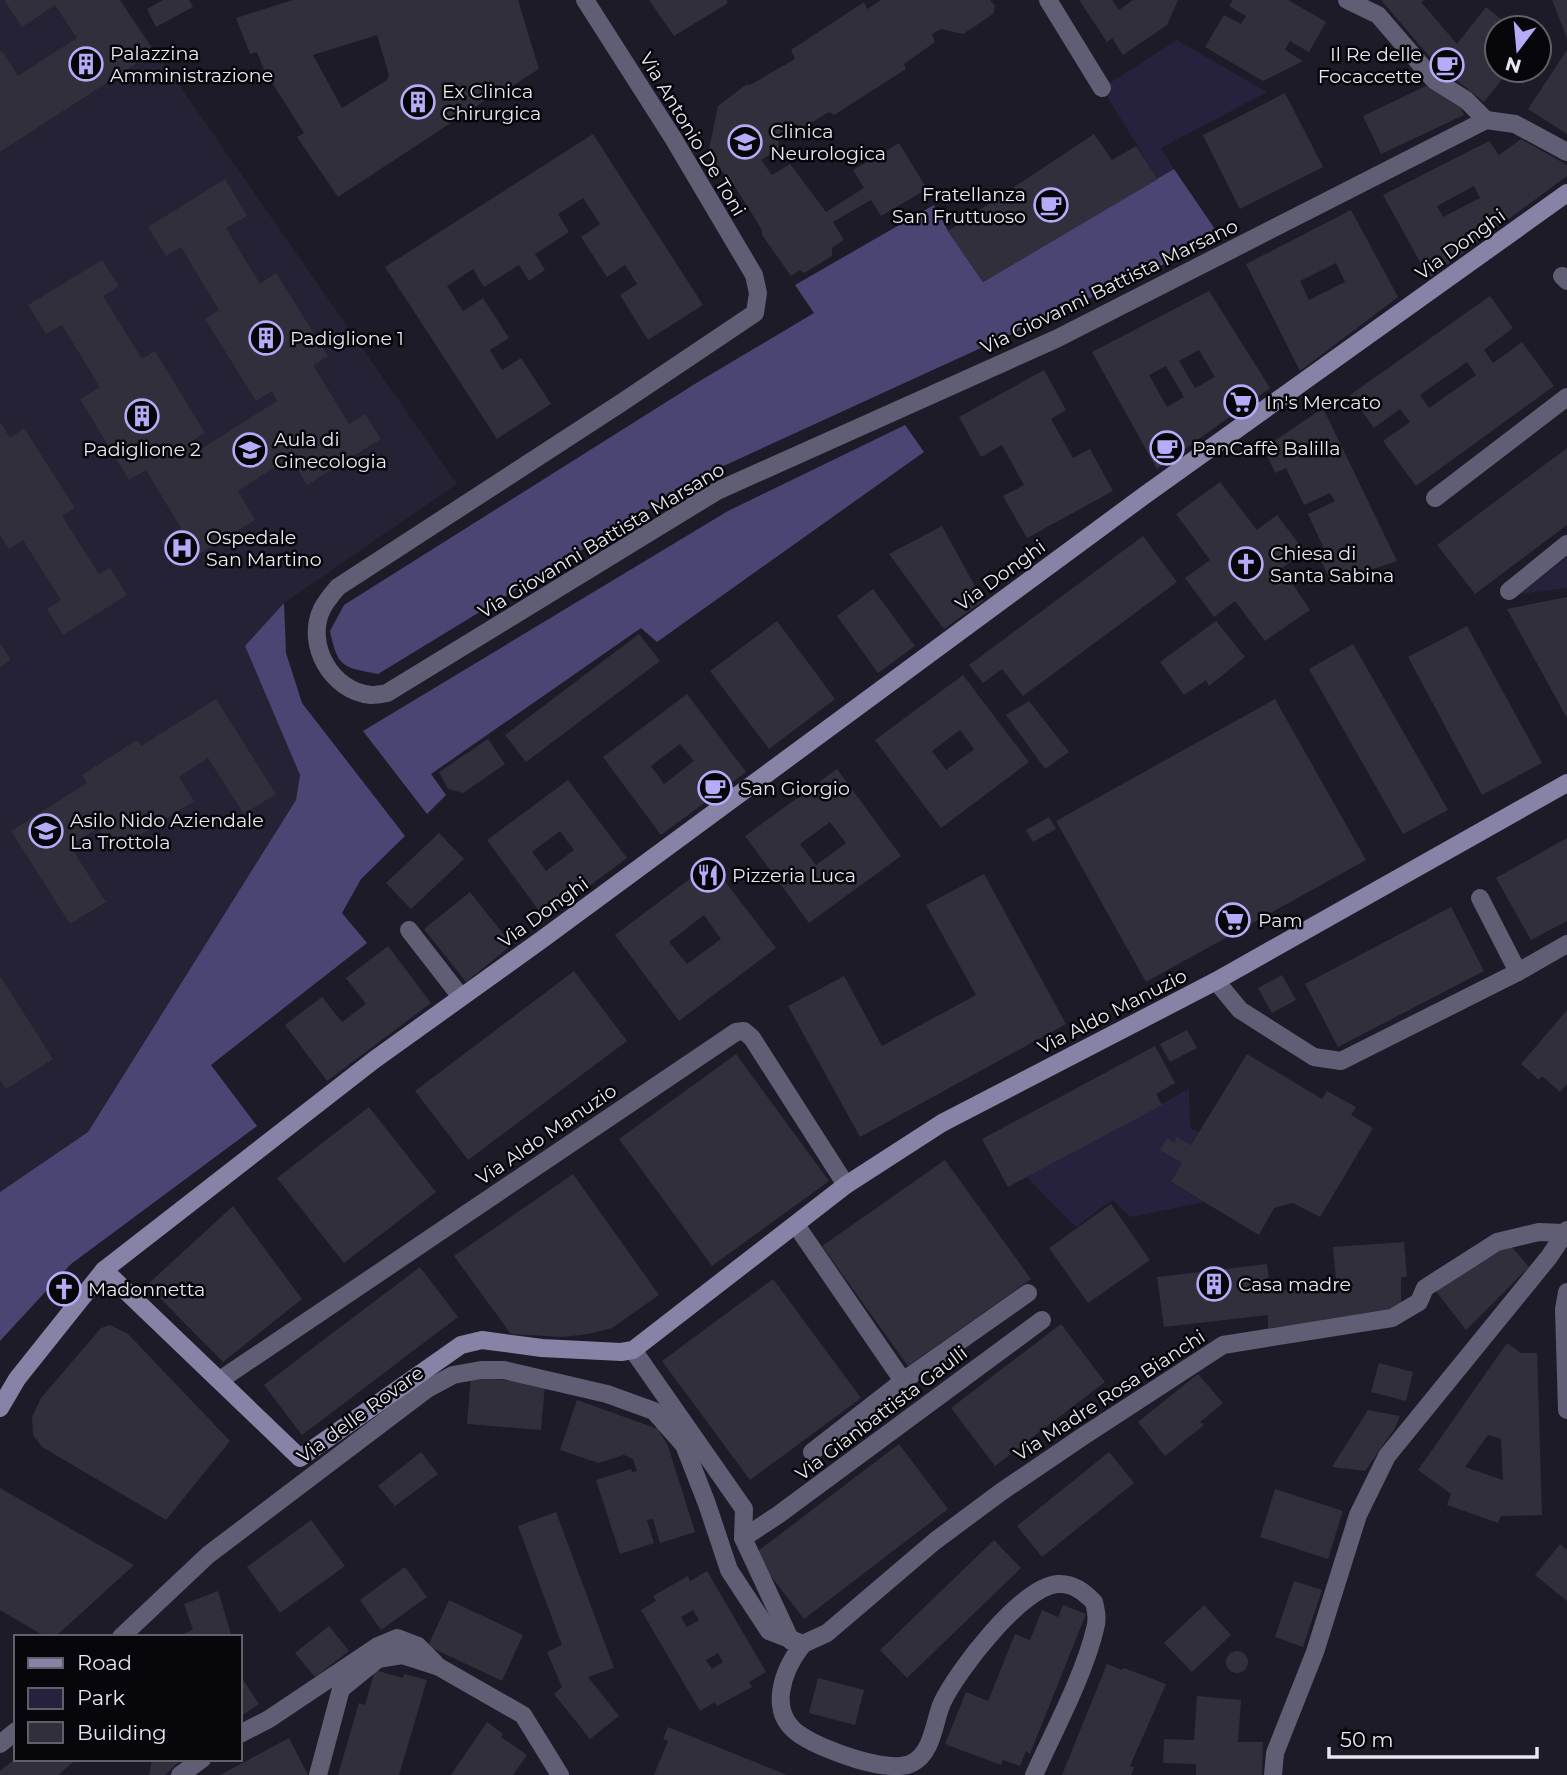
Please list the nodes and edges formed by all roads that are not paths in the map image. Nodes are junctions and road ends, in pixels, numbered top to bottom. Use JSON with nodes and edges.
{"nodes":[{"id":1,"x":585,"y":0,"type":"edge"},
{"id":2,"x":1048,"y":0,"type":"edge"},
{"id":3,"x":1347,"y":0,"type":"edge"},
{"id":4,"x":1102,"y":88,"type":"dead end"},
{"id":5,"x":1486,"y":120,"type":"junction"},
{"id":6,"x":1567,"y":152,"type":"edge"},
{"id":7,"x":1567,"y":193,"type":"edge"},
{"id":8,"x":758,"y":293,"type":"joint"},
{"id":9,"x":1567,"y":397,"type":"edge"},
{"id":10,"x":1435,"y":498,"type":"dead end"},
{"id":11,"x":1567,"y":544,"type":"edge"},
{"id":12,"x":1509,"y":591,"type":"dead end"},
{"id":13,"x":1567,"y":783,"type":"edge"},
{"id":14,"x":1480,"y":898,"type":"dead end"},
{"id":15,"x":410,"y":930,"type":"dead end"},
{"id":16,"x":1567,"y":944,"type":"edge"},
{"id":17,"x":1518,"y":971,"type":"junction"},
{"id":18,"x":1216,"y":981,"type":"junction"},
{"id":19,"x":461,"y":997,"type":"junction"},
{"id":20,"x":846,"y":1185,"type":"junction"},
{"id":21,"x":796,"y":1225,"type":"junction"},
{"id":22,"x":1566,"y":1231,"type":"edge"},
{"id":23,"x":104,"y":1270,"type":"junction"},
{"id":24,"x":1567,"y":1292,"type":"edge"},
{"id":25,"x":1028,"y":1293,"type":"dead end"},
{"id":26,"x":1042,"y":1320,"type":"dead end"},
{"id":27,"x":633,"y":1350,"type":"junction"},
{"id":28,"x":220,"y":1380,"type":"junction"},
{"id":29,"x":903,"y":1381,"type":"junction"},
{"id":30,"x":0,"y":1408,"type":"edge"},
{"id":31,"x":1567,"y":1410,"type":"edge"},
{"id":32,"x":811,"y":1452,"type":"dead end"},
{"id":33,"x":743,"y":1538,"type":"junction"},
{"id":34,"x":123,"y":1635,"type":"edge"},
{"id":35,"x":797,"y":1642,"type":"junction"},
{"id":36,"x":439,"y":1667,"type":"junction"},
{"id":37,"x":14,"y":1733,"type":"edge"},
{"id":38,"x":242,"y":1733,"type":"edge"},
{"id":39,"x":0,"y":1744,"type":"edge"},
{"id":40,"x":199,"y":1761,"type":"edge"},
{"id":41,"x":180,"y":1775,"type":"edge"},
{"id":42,"x":318,"y":1775,"type":"edge"},
{"id":43,"x":560,"y":1775,"type":"edge"},
{"id":44,"x":1034,"y":1775,"type":"edge"},
{"id":45,"x":1273,"y":1775,"type":"edge"}],
"edges":[{"from":1,"to":8,"type":"street","name":"Via Antonio De Toni"},
{"from":2,"to":4,"type":"street"},
{"from":3,"to":5,"type":"street"},
{"from":5,"to":6,"type":"street"},
{"from":5,"to":8,"type":"street","name":"Via Giovanni Battista Marsano"},
{"from":7,"to":19,"type":"street","name":"Via Donghi"},
{"from":9,"to":10,"type":"street"},
{"from":11,"to":12,"type":"street"},
{"from":13,"to":18,"type":"street","name":"Via Aldo Manuzio"},
{"from":14,"to":17,"type":"street"},
{"from":15,"to":19,"type":"street"},
{"from":16,"to":17,"type":"street","name":"Via Aldo Manuzio"},
{"from":17,"to":18,"type":"street","name":"Via Aldo Manuzio"},
{"from":18,"to":20,"type":"street","name":"Via Aldo Manuzio"},
{"from":19,"to":23,"type":"street","name":"Via Donghi"},
{"from":20,"to":21,"type":"street","name":"Via Aldo Manuzio"},
{"from":20,"to":28,"type":"street","name":"Via Aldo Manuzio"},
{"from":21,"to":27,"type":"street","name":"Via Aldo Manuzio"},
{"from":21,"to":29,"type":"street"},
{"from":22,"to":35,"type":"street","name":"Via Madre Rosa Bianchi"},
{"from":22,"to":45,"type":"street"},
{"from":23,"to":28,"type":"street"},
{"from":23,"to":30,"type":"street","name":"Via Donghi"},
{"from":24,"to":31,"type":"street"},
{"from":25,"to":29,"type":"street"},
{"from":26,"to":33,"type":"street","name":"Via Gianbattista Gaulli"},
{"from":27,"to":28,"type":"street"},
{"from":27,"to":33,"type":"street"},
{"from":29,"to":32,"type":"street"},
{"from":33,"to":35,"type":"street"},
{"from":34,"to":35,"type":"street","name":"Via delle Rovare"},
{"from":35,"to":44,"type":"street"},
{"from":36,"to":38,"type":"street"},
{"from":36,"to":42,"type":"street"},
{"from":36,"to":43,"type":"street"},
{"from":37,"to":39,"type":"street"},
{"from":40,"to":41,"type":"street"}]}
